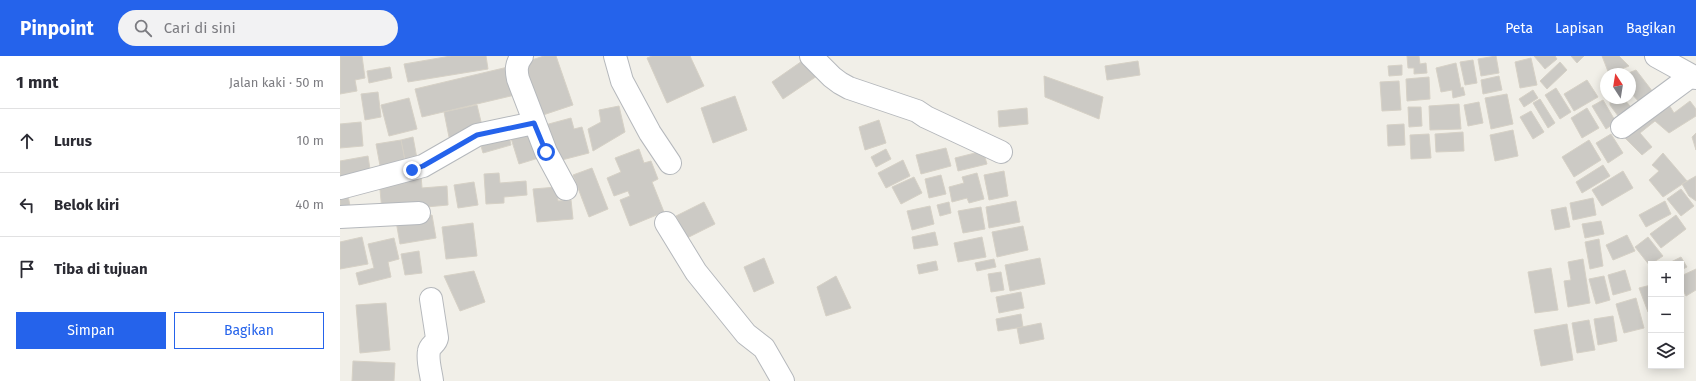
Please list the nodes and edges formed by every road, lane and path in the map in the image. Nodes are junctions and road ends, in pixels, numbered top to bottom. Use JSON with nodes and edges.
{"nodes":[{"id":1,"x":522,"y":56,"type":"edge"},
{"id":2,"x":615,"y":56,"type":"edge"},
{"id":3,"x":811,"y":56,"type":"edge"},
{"id":4,"x":1656,"y":56,"type":"edge"},
{"id":5,"x":1694,"y":77,"type":"edge"},
{"id":6,"x":534,"y":123,"type":"junction"},
{"id":7,"x":1622,"y":127,"type":"dead end"},
{"id":8,"x":1001,"y":152,"type":"dead end"},
{"id":9,"x":670,"y":163,"type":"dead end"},
{"id":10,"x":340,"y":188,"type":"edge"},
{"id":11,"x":566,"y":189,"type":"dead end"},
{"id":12,"x":420,"y":213,"type":"dead end"},
{"id":13,"x":340,"y":217,"type":"edge"},
{"id":14,"x":666,"y":223,"type":"dead end"},
{"id":15,"x":431,"y":299,"type":"dead end"},
{"id":16,"x":432,"y":381,"type":"edge"},
{"id":17,"x":783,"y":381,"type":"edge"}],
"edges":[{"from":1,"to":6,"type":"street"},
{"from":2,"to":9,"type":"street"},
{"from":3,"to":8,"type":"street"},
{"from":4,"to":5,"type":"street"},
{"from":5,"to":7,"type":"street"},
{"from":6,"to":10,"type":"street"},
{"from":6,"to":11,"type":"street"},
{"from":12,"to":13,"type":"street"},
{"from":14,"to":17,"type":"street"},
{"from":15,"to":16,"type":"street"}]}
